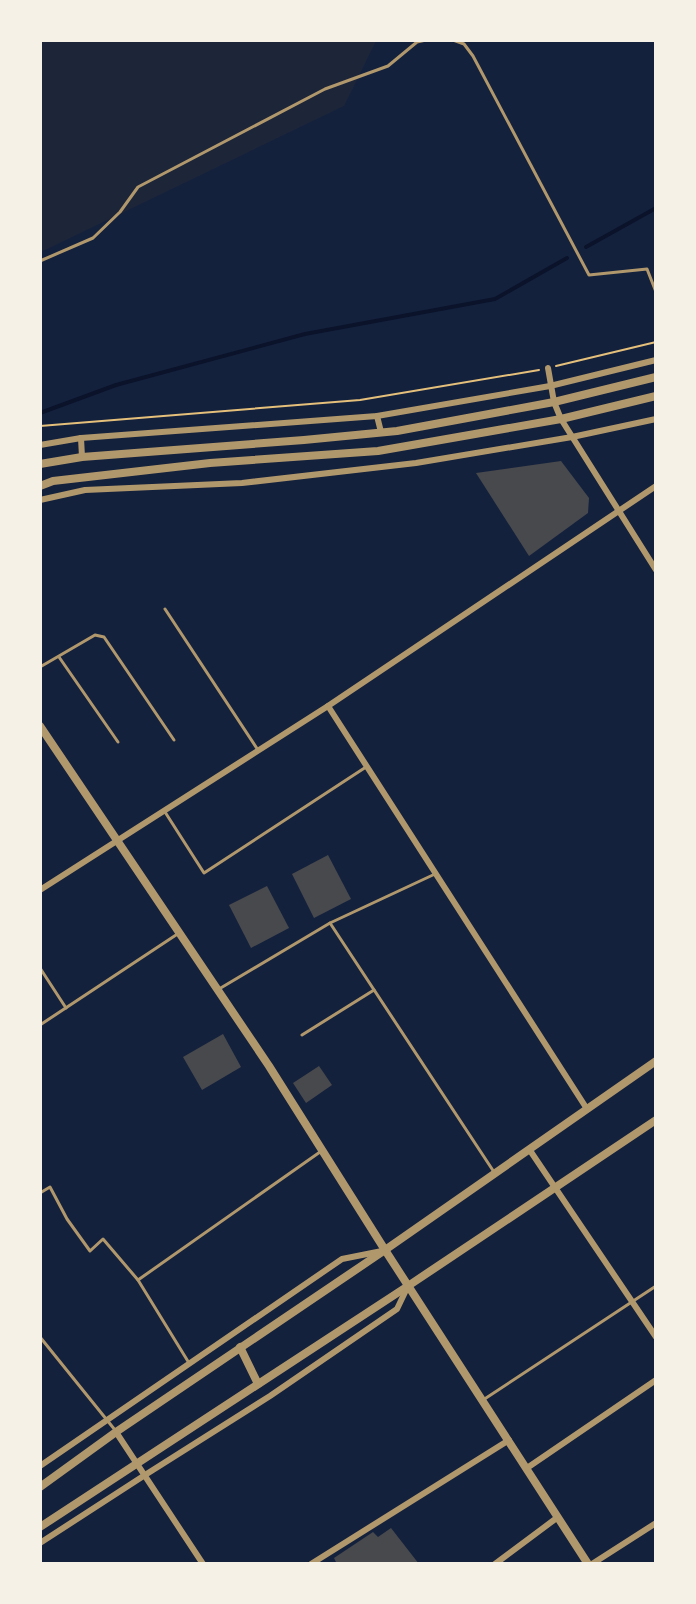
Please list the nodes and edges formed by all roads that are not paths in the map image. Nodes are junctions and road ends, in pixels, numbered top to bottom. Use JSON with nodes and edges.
{"nodes":[{"id":1,"x":426,"y":40,"type":"edge"},
{"id":2,"x":453,"y":40,"type":"edge"},
{"id":3,"x":40,"y":261,"type":"edge"},
{"id":4,"x":656,"y":292,"type":"edge"},
{"id":5,"x":656,"y":360,"type":"edge"},
{"id":6,"x":548,"y":368,"type":"road end"},
{"id":7,"x":656,"y":377,"type":"edge"},
{"id":8,"x":550,"y":386,"type":"junction"},
{"id":9,"x":656,"y":396,"type":"edge"},
{"id":10,"x":554,"y":402,"type":"junction"},
{"id":11,"x":377,"y":416,"type":"junction"},
{"id":12,"x":561,"y":419,"type":"junction"},
{"id":13,"x":656,"y":419,"type":"edge"},
{"id":14,"x":381,"y":432,"type":"junction"},
{"id":15,"x":572,"y":437,"type":"junction"},
{"id":16,"x":81,"y":438,"type":"junction"},
{"id":17,"x":40,"y":446,"type":"edge"},
{"id":18,"x":378,"y":451,"type":"junction"},
{"id":19,"x":82,"y":457,"type":"junction"},
{"id":20,"x":40,"y":465,"type":"edge"},
{"id":21,"x":380,"y":467,"type":"junction"},
{"id":22,"x":83,"y":477,"type":"junction"},
{"id":23,"x":40,"y":486,"type":"edge"},
{"id":24,"x":656,"y":486,"type":"edge"},
{"id":25,"x":85,"y":490,"type":"junction"},
{"id":26,"x":40,"y":500,"type":"edge"},
{"id":27,"x":619,"y":512,"type":"junction"},
{"id":28,"x":656,"y":570,"type":"edge"},
{"id":29,"x":165,"y":609,"type":"dead end"},
{"id":30,"x":59,"y":657,"type":"junction"},
{"id":31,"x":40,"y":667,"type":"edge"},
{"id":32,"x":328,"y":706,"type":"junction"},
{"id":33,"x":40,"y":726,"type":"edge"},
{"id":34,"x":174,"y":740,"type":"dead end"},
{"id":35,"x":118,"y":742,"type":"dead end"},
{"id":36,"x":259,"y":750,"type":"junction"},
{"id":37,"x":367,"y":767,"type":"junction"},
{"id":38,"x":164,"y":811,"type":"junction"},
{"id":39,"x":117,"y":840,"type":"junction"},
{"id":40,"x":436,"y":873,"type":"junction"},
{"id":41,"x":40,"y":890,"type":"edge"},
{"id":42,"x":330,"y":923,"type":"junction"},
{"id":43,"x":179,"y":933,"type":"junction"},
{"id":44,"x":40,"y":968,"type":"edge"},
{"id":45,"x":218,"y":990,"type":"junction"},
{"id":46,"x":375,"y":990,"type":"junction"},
{"id":47,"x":66,"y":1008,"type":"junction"},
{"id":48,"x":40,"y":1025,"type":"edge"},
{"id":49,"x":302,"y":1035,"type":"dead end"},
{"id":50,"x":656,"y":1061,"type":"edge"},
{"id":51,"x":587,"y":1109,"type":"junction"},
{"id":52,"x":656,"y":1120,"type":"edge"},
{"id":53,"x":529,"y":1149,"type":"junction"},
{"id":54,"x":322,"y":1150,"type":"junction"},
{"id":55,"x":495,"y":1173,"type":"junction"},
{"id":56,"x":556,"y":1188,"type":"junction"},
{"id":57,"x":40,"y":1193,"type":"edge"},
{"id":58,"x":384,"y":1250,"type":"junction"},
{"id":59,"x":138,"y":1280,"type":"junction"},
{"id":60,"x":408,"y":1286,"type":"junction"},
{"id":61,"x":656,"y":1286,"type":"edge"},
{"id":62,"x":632,"y":1302,"type":"junction"},
{"id":63,"x":40,"y":1337,"type":"edge"},
{"id":64,"x":656,"y":1337,"type":"edge"},
{"id":65,"x":240,"y":1347,"type":"junction"},
{"id":66,"x":189,"y":1364,"type":"junction"},
{"id":67,"x":656,"y":1380,"type":"edge"},
{"id":68,"x":258,"y":1384,"type":"junction"},
{"id":69,"x":483,"y":1400,"type":"junction"},
{"id":70,"x":107,"y":1420,"type":"junction"},
{"id":71,"x":116,"y":1432,"type":"junction"},
{"id":72,"x":509,"y":1440,"type":"junction"},
{"id":73,"x":138,"y":1463,"type":"junction"},
{"id":74,"x":40,"y":1466,"type":"edge"},
{"id":75,"x":527,"y":1468,"type":"junction"},
{"id":76,"x":145,"y":1475,"type":"junction"},
{"id":77,"x":40,"y":1487,"type":"edge"},
{"id":78,"x":558,"y":1517,"type":"junction"},
{"id":79,"x":656,"y":1522,"type":"edge"},
{"id":80,"x":40,"y":1527,"type":"edge"},
{"id":81,"x":40,"y":1543,"type":"edge"},
{"id":82,"x":203,"y":1563,"type":"edge"},
{"id":83,"x":311,"y":1563,"type":"edge"},
{"id":84,"x":495,"y":1563,"type":"edge"},
{"id":85,"x":588,"y":1563,"type":"edge"},
{"id":86,"x":592,"y":1563,"type":"edge"}],
"edges":[{"from":1,"to":3,"type":"lane"},
{"from":2,"to":4,"type":"lane"},
{"from":5,"to":8,"type":"street"},
{"from":6,"to":8,"type":"street"},
{"from":7,"to":10,"type":"street"},
{"from":8,"to":10,"type":"street"},
{"from":8,"to":11,"type":"street"},
{"from":9,"to":12,"type":"street"},
{"from":10,"to":12,"type":"street"},
{"from":10,"to":14,"type":"street"},
{"from":11,"to":14,"type":"street"},
{"from":11,"to":16,"type":"street"},
{"from":12,"to":15,"type":"street"},
{"from":12,"to":18,"type":"street"},
{"from":13,"to":15,"type":"street"},
{"from":14,"to":19,"type":"street"},
{"from":15,"to":21,"type":"street"},
{"from":15,"to":27,"type":"street"},
{"from":16,"to":17,"type":"street"},
{"from":16,"to":19,"type":"street"},
{"from":18,"to":21,"type":"street"},
{"from":18,"to":22,"type":"street"},
{"from":19,"to":20,"type":"street"},
{"from":21,"to":25,"type":"street"},
{"from":22,"to":23,"type":"street"},
{"from":22,"to":25,"type":"street"},
{"from":24,"to":27,"type":"street"},
{"from":25,"to":26,"type":"street"},
{"from":27,"to":28,"type":"street"},
{"from":27,"to":32,"type":"street"},
{"from":29,"to":36,"type":"lane"},
{"from":30,"to":31,"type":"lane"},
{"from":30,"to":34,"type":"lane"},
{"from":30,"to":35,"type":"lane"},
{"from":32,"to":36,"type":"street"},
{"from":32,"to":37,"type":"street"},
{"from":33,"to":39,"type":"street"},
{"from":36,"to":38,"type":"street"},
{"from":37,"to":38,"type":"lane"},
{"from":37,"to":40,"type":"street"},
{"from":38,"to":39,"type":"street"},
{"from":39,"to":41,"type":"street"},
{"from":39,"to":43,"type":"street"},
{"from":40,"to":42,"type":"lane"},
{"from":40,"to":51,"type":"street"},
{"from":42,"to":45,"type":"lane"},
{"from":42,"to":46,"type":"lane"},
{"from":43,"to":45,"type":"street"},
{"from":43,"to":47,"type":"lane"},
{"from":44,"to":47,"type":"lane"},
{"from":45,"to":54,"type":"street"},
{"from":46,"to":49,"type":"lane"},
{"from":46,"to":55,"type":"lane"},
{"from":47,"to":48,"type":"lane"},
{"from":50,"to":51,"type":"street"},
{"from":51,"to":53,"type":"street"},
{"from":52,"to":56,"type":"street"},
{"from":53,"to":55,"type":"street"},
{"from":53,"to":56,"type":"street"},
{"from":54,"to":58,"type":"street"},
{"from":54,"to":59,"type":"lane"},
{"from":55,"to":58,"type":"street"},
{"from":56,"to":60,"type":"street"},
{"from":56,"to":62,"type":"street"},
{"from":57,"to":59,"type":"lane"},
{"from":58,"to":60,"type":"street"},
{"from":58,"to":65,"type":"street"},
{"from":58,"to":66,"type":"street"},
{"from":59,"to":66,"type":"lane"},
{"from":60,"to":68,"type":"street"},
{"from":60,"to":69,"type":"street"},
{"from":60,"to":76,"type":"street"},
{"from":61,"to":62,"type":"lane"},
{"from":62,"to":64,"type":"street"},
{"from":62,"to":69,"type":"lane"},
{"from":63,"to":70,"type":"lane"},
{"from":65,"to":68,"type":"street"},
{"from":65,"to":71,"type":"street"},
{"from":66,"to":70,"type":"street"},
{"from":67,"to":75,"type":"street"},
{"from":68,"to":73,"type":"street"},
{"from":69,"to":72,"type":"street"},
{"from":70,"to":71,"type":"lane"},
{"from":70,"to":74,"type":"street"},
{"from":71,"to":73,"type":"street"},
{"from":71,"to":77,"type":"street"},
{"from":72,"to":75,"type":"street"},
{"from":72,"to":83,"type":"street"},
{"from":73,"to":76,"type":"street"},
{"from":73,"to":80,"type":"street"},
{"from":75,"to":78,"type":"street"},
{"from":76,"to":81,"type":"street"},
{"from":76,"to":82,"type":"street"},
{"from":78,"to":84,"type":"street"},
{"from":78,"to":85,"type":"street"},
{"from":79,"to":86,"type":"street"}]}
